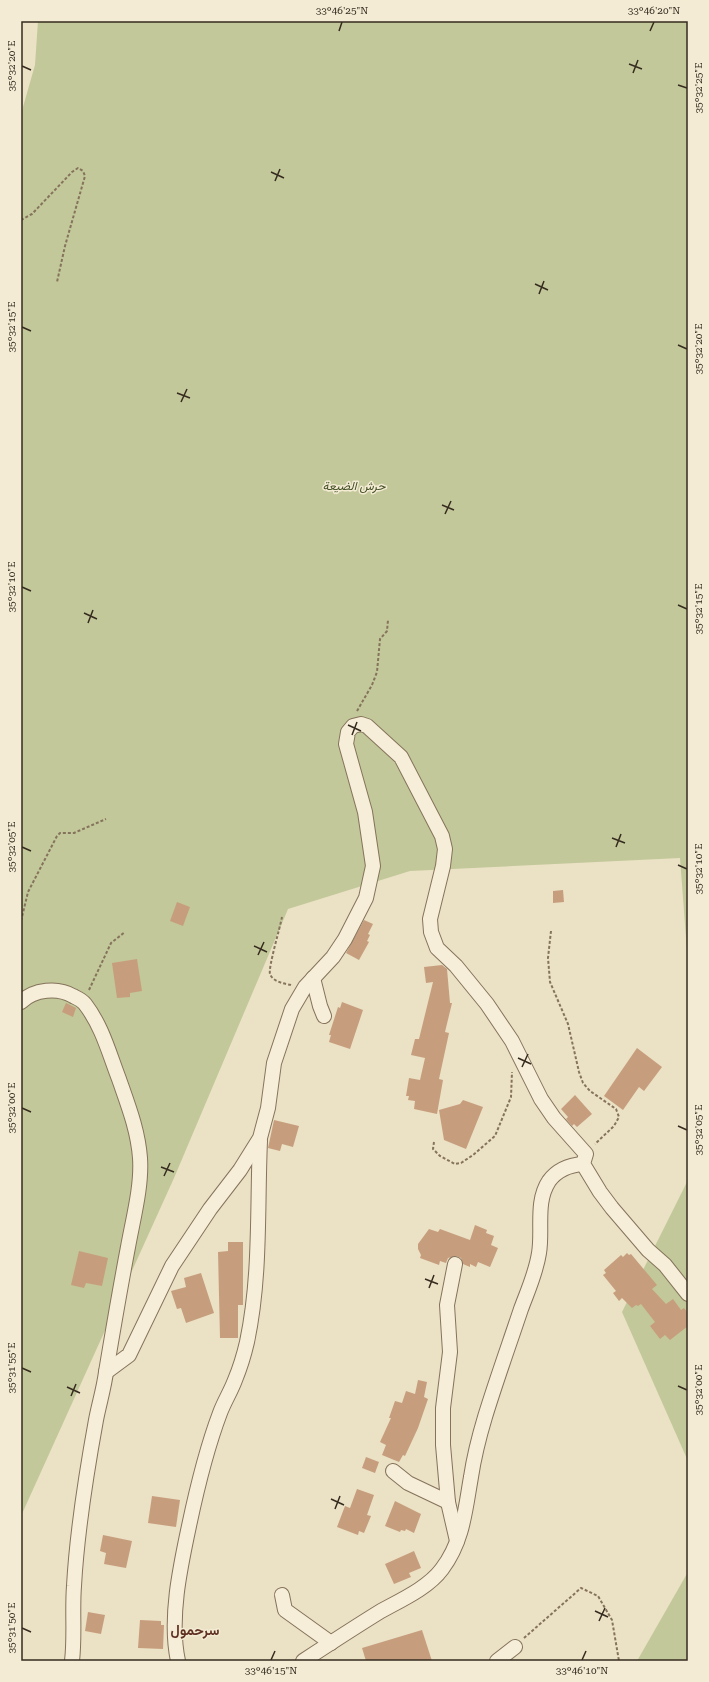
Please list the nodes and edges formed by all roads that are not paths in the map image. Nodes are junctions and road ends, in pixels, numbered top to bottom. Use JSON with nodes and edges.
{"nodes":[{"id":1,"x":309,"y":982,"type":"junction"},
{"id":2,"x":21,"y":1002,"type":"edge"},
{"id":3,"x":324,"y":1016,"type":"dead end"},
{"id":4,"x":260,"y":1138,"type":"junction"},
{"id":5,"x":585,"y":1159,"type":"junction"},
{"id":6,"x":455,"y":1264,"type":"dead end"},
{"id":7,"x":688,"y":1294,"type":"edge"},
{"id":8,"x":106,"y":1372,"type":"junction"},
{"id":9,"x":393,"y":1471,"type":"dead end"},
{"id":10,"x":448,"y":1502,"type":"junction"},
{"id":11,"x":457,"y":1544,"type":"junction"},
{"id":12,"x":282,"y":1595,"type":"dead end"},
{"id":13,"x":331,"y":1643,"type":"junction"},
{"id":14,"x":515,"y":1647,"type":"road end"},
{"id":15,"x":312,"y":1659,"type":"edge"},
{"id":16,"x":72,"y":1661,"type":"edge"},
{"id":17,"x":178,"y":1661,"type":"edge"},
{"id":18,"x":497,"y":1661,"type":"edge"}],
"edges":[{"from":1,"to":3,"type":"street"},
{"from":1,"to":4,"type":"street"},
{"from":1,"to":5,"type":"street"},
{"from":2,"to":8,"type":"street"},
{"from":4,"to":8,"type":"street"},
{"from":4,"to":17,"type":"street"},
{"from":5,"to":7,"type":"street"},
{"from":5,"to":11,"type":"street"},
{"from":6,"to":10,"type":"street"},
{"from":8,"to":16,"type":"street"},
{"from":9,"to":10,"type":"street"},
{"from":10,"to":11,"type":"street"},
{"from":11,"to":13,"type":"street"},
{"from":12,"to":13,"type":"street"},
{"from":13,"to":15,"type":"street"},
{"from":14,"to":18,"type":"street"}]}
